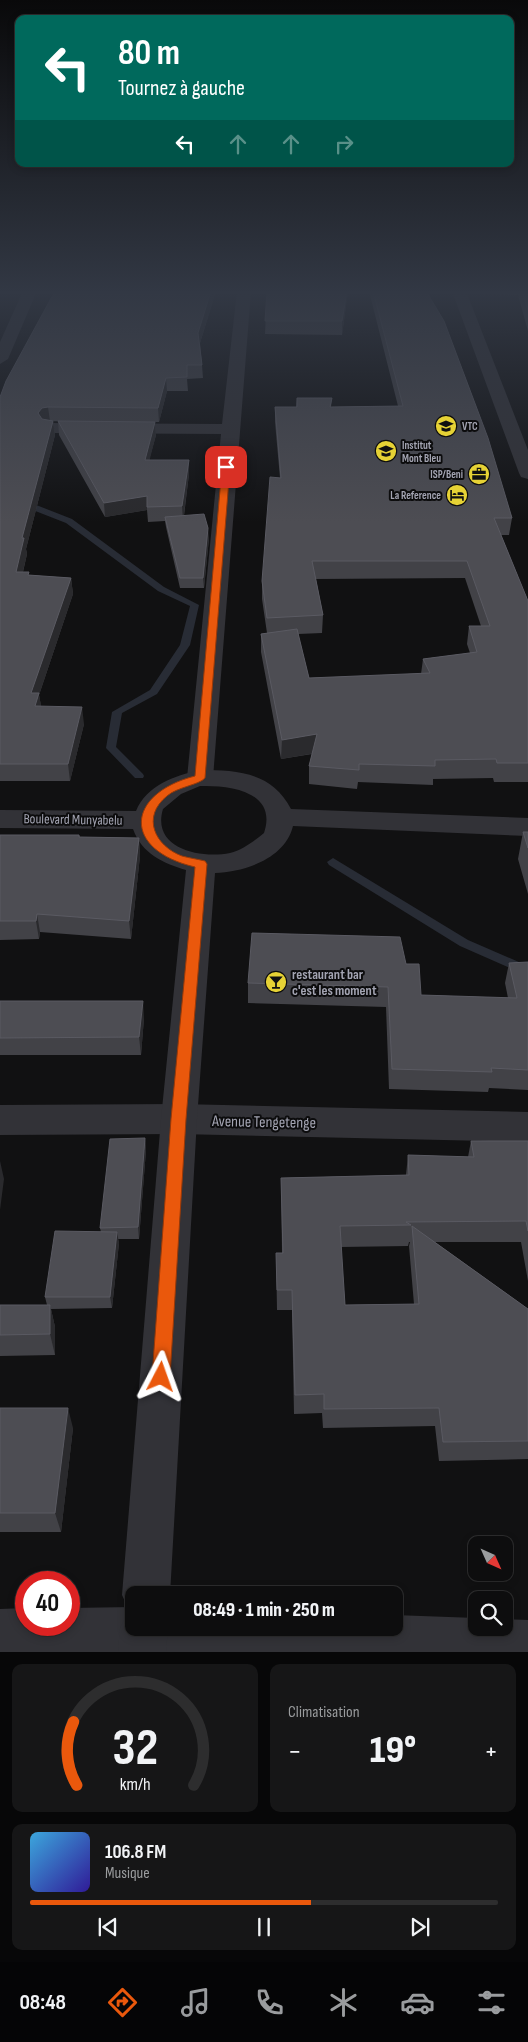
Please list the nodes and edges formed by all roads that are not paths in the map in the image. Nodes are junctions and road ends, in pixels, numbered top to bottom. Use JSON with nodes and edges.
{"nodes":[{"id":1,"x":236,"y":368,"type":"edge"},
{"id":2,"x":488,"y":368,"type":"edge"},
{"id":3,"x":50,"y":428,"type":"edge"},
{"id":4,"x":230,"y":429,"type":"junction"},
{"id":5,"x":528,"y":474,"type":"edge"},
{"id":6,"x":200,"y":778,"type":"junction"},
{"id":7,"x":281,"y":817,"type":"junction"},
{"id":8,"x":0,"y":819,"type":"edge"},
{"id":9,"x":146,"y":820,"type":"junction"},
{"id":10,"x":528,"y":827,"type":"edge"},
{"id":11,"x":201,"y":864,"type":"junction"},
{"id":12,"x":179,"y":1119,"type":"junction"},
{"id":13,"x":0,"y":1120,"type":"edge"},
{"id":14,"x":528,"y":1127,"type":"edge"},
{"id":15,"x":147,"y":1586,"type":"edge"},
{"id":16,"x":125,"y":1627,"type":"edge"},
{"id":17,"x":0,"y":1633,"type":"edge"},
{"id":18,"x":357,"y":1636,"type":"edge"},
{"id":19,"x":528,"y":1644,"type":"edge"}],
"edges":[{"from":1,"to":4,"type":"street"},
{"from":2,"to":5,"type":"street"},
{"from":3,"to":4,"type":"street"},
{"from":4,"to":6,"type":"street"},
{"from":6,"to":7,"type":"street"},
{"from":6,"to":9,"type":"street"},
{"from":7,"to":10,"type":"street"},
{"from":7,"to":11,"type":"street"},
{"from":8,"to":9,"type":"street","name":"Boulevard Munyabelu"},
{"from":9,"to":11,"type":"street"},
{"from":11,"to":12,"type":"street"},
{"from":12,"to":13,"type":"street","name":"Avenue Tengetenge"},
{"from":12,"to":14,"type":"street","name":"Avenue Tengetenge"},
{"from":12,"to":15,"type":"street"},
{"from":16,"to":17,"type":"street"},
{"from":18,"to":19,"type":"street"}]}
